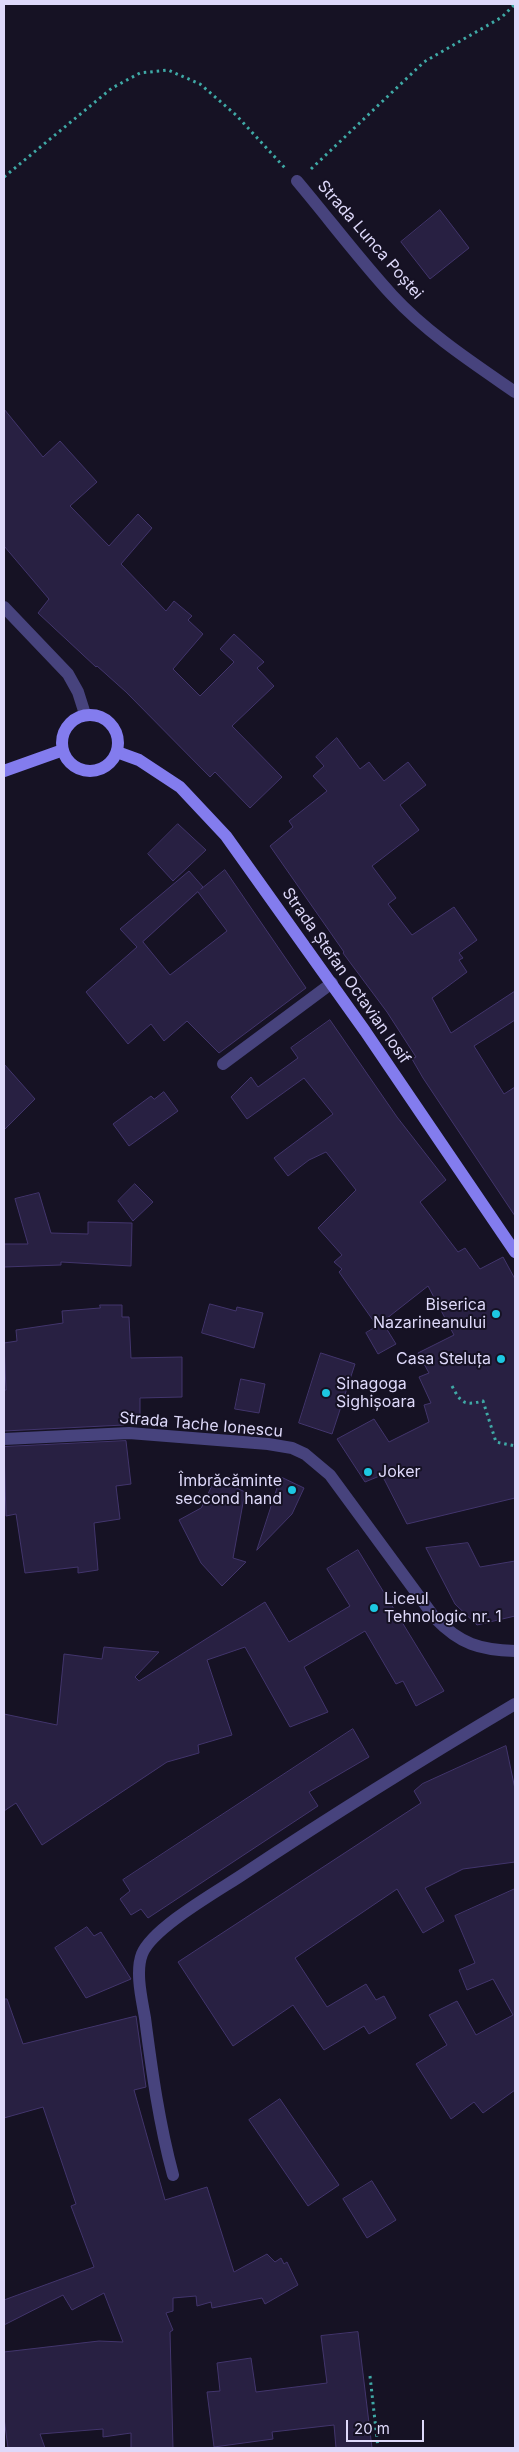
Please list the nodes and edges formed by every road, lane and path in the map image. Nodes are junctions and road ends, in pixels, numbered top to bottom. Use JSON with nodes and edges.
{"nodes":[{"id":1,"x":515,"y":4,"type":"edge"},
{"id":2,"x":4,"y":177,"type":"edge"},
{"id":3,"x":297,"y":181,"type":"junction"},
{"id":4,"x":515,"y":392,"type":"edge"},
{"id":5,"x":4,"y":607,"type":"edge"},
{"id":6,"x":85,"y":714,"type":"junction"},
{"id":7,"x":63,"y":750,"type":"junction"},
{"id":8,"x":117,"y":752,"type":"junction"},
{"id":9,"x":4,"y":771,"type":"edge"},
{"id":10,"x":332,"y":983,"type":"junction"},
{"id":11,"x":222,"y":1064,"type":"dead end"},
{"id":12,"x":515,"y":1252,"type":"edge"},
{"id":13,"x":452,"y":1386,"type":"dead end"},
{"id":14,"x":4,"y":1439,"type":"edge"},
{"id":15,"x":515,"y":1446,"type":"edge"},
{"id":16,"x":515,"y":1651,"type":"edge"},
{"id":17,"x":515,"y":1704,"type":"edge"},
{"id":18,"x":173,"y":2175,"type":"dead end"},
{"id":19,"x":370,"y":2376,"type":"dead end"},
{"id":20,"x":378,"y":2448,"type":"edge"}],
"edges":[{"from":1,"to":3,"type":"path"},
{"from":2,"to":3,"type":"path"},
{"from":3,"to":4,"type":"street","name":"Strada Lunca Poștei"},
{"from":5,"to":6,"type":"street"},
{"from":6,"to":7,"type":"main road"},
{"from":6,"to":8,"type":"main road"},
{"from":7,"to":8,"type":"main road"},
{"from":7,"to":9,"type":"main road"},
{"from":8,"to":10,"type":"main road","name":"Strada Ștefan Octavian Iosif"},
{"from":10,"to":11,"type":"street"},
{"from":10,"to":12,"type":"main road","name":"Strada Ștefan Octavian Iosif"},
{"from":13,"to":15,"type":"path"},
{"from":14,"to":16,"type":"street","name":"Strada Tache Ionescu"},
{"from":17,"to":18,"type":"street"},
{"from":19,"to":20,"type":"path"}]}
